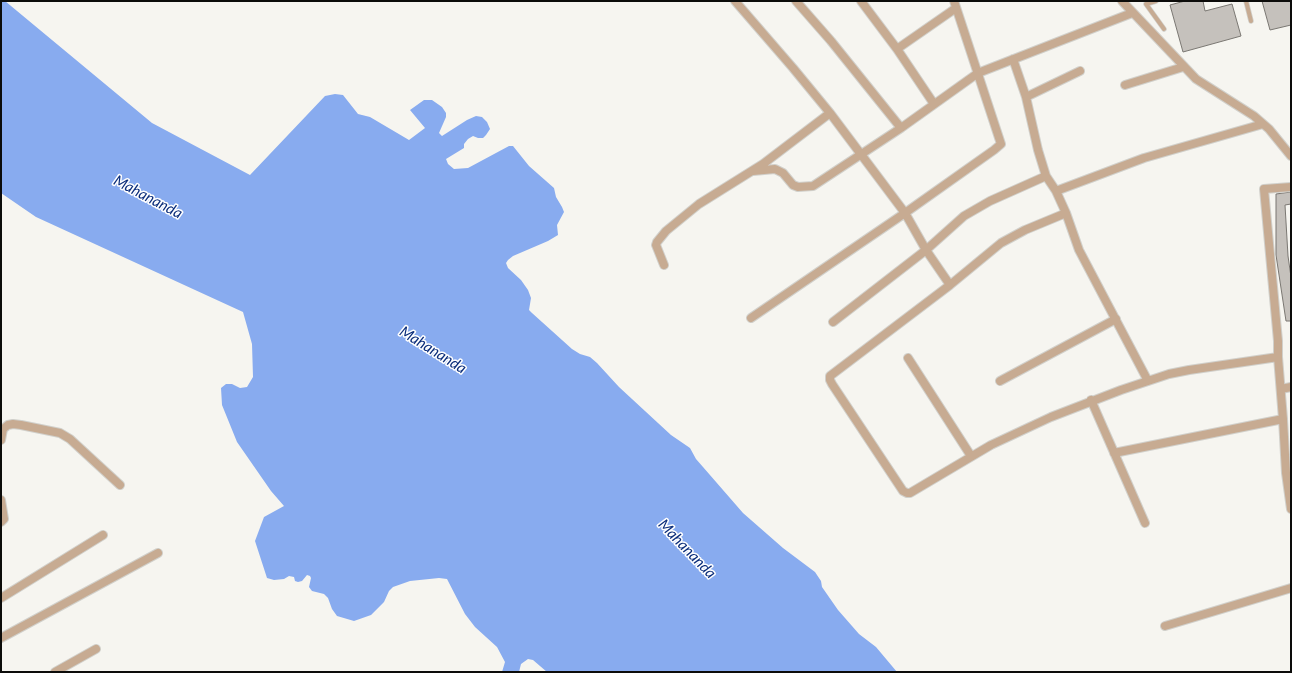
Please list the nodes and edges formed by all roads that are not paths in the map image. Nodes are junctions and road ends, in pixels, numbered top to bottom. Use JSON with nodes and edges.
{"nodes":[{"id":1,"x":735,"y":1,"type":"edge"},
{"id":2,"x":796,"y":1,"type":"edge"},
{"id":3,"x":861,"y":1,"type":"edge"},
{"id":4,"x":1122,"y":1,"type":"edge"},
{"id":5,"x":1156,"y":1,"type":"edge"},
{"id":6,"x":1246,"y":1,"type":"edge"},
{"id":7,"x":955,"y":5,"type":"edge"},
{"id":8,"x":1132,"y":13,"type":"junction"},
{"id":9,"x":1251,"y":21,"type":"dead end"},
{"id":10,"x":1164,"y":29,"type":"dead end"},
{"id":11,"x":897,"y":49,"type":"junction"},
{"id":12,"x":1013,"y":59,"type":"junction"},
{"id":13,"x":1183,"y":68,"type":"junction"},
{"id":14,"x":1080,"y":71,"type":"dead end"},
{"id":15,"x":978,"y":73,"type":"junction"},
{"id":16,"x":1125,"y":85,"type":"dead end"},
{"id":17,"x":1026,"y":97,"type":"junction"},
{"id":18,"x":934,"y":104,"type":"junction"},
{"id":19,"x":830,"y":113,"type":"junction"},
{"id":20,"x":1263,"y":124,"type":"junction"},
{"id":21,"x":902,"y":128,"type":"junction"},
{"id":22,"x":861,"y":154,"type":"junction"},
{"id":23,"x":1291,"y":156,"type":"edge"},
{"id":24,"x":752,"y":171,"type":"junction"},
{"id":25,"x":1046,"y":176,"type":"junction"},
{"id":26,"x":1291,"y":187,"type":"edge"},
{"id":27,"x":1056,"y":191,"type":"junction"},
{"id":28,"x":905,"y":213,"type":"junction"},
{"id":29,"x":1066,"y":213,"type":"junction"},
{"id":30,"x":926,"y":250,"type":"junction"},
{"id":31,"x":664,"y":265,"type":"dead end"},
{"id":32,"x":950,"y":284,"type":"junction"},
{"id":33,"x":751,"y":318,"type":"dead end"},
{"id":34,"x":1116,"y":319,"type":"junction"},
{"id":35,"x":833,"y":322,"type":"dead end"},
{"id":36,"x":1278,"y":357,"type":"junction"},
{"id":37,"x":908,"y":358,"type":"dead end"},
{"id":38,"x":1000,"y":381,"type":"dead end"},
{"id":39,"x":1148,"y":381,"type":"junction"},
{"id":40,"x":1291,"y":387,"type":"edge"},
{"id":41,"x":1281,"y":389,"type":"junction"},
{"id":42,"x":1091,"y":400,"type":"junction"},
{"id":43,"x":1283,"y":419,"type":"junction"},
{"id":44,"x":1,"y":440,"type":"edge"},
{"id":45,"x":1114,"y":453,"type":"junction"},
{"id":46,"x":971,"y":456,"type":"junction"},
{"id":47,"x":120,"y":484,"type":"dead end"},
{"id":48,"x":1289,"y":487,"type":"edge"},
{"id":49,"x":1,"y":500,"type":"edge"},
{"id":50,"x":1291,"y":509,"type":"edge"},
{"id":51,"x":1,"y":522,"type":"edge"},
{"id":52,"x":1145,"y":523,"type":"dead end"},
{"id":53,"x":103,"y":535,"type":"dead end"},
{"id":54,"x":158,"y":553,"type":"dead end"},
{"id":55,"x":1291,"y":588,"type":"edge"},
{"id":56,"x":1,"y":598,"type":"edge"},
{"id":57,"x":1165,"y":626,"type":"dead end"},
{"id":58,"x":1,"y":638,"type":"edge"},
{"id":59,"x":96,"y":649,"type":"dead end"},
{"id":60,"x":55,"y":672,"type":"edge"}],
"edges":[{"from":1,"to":19,"type":"street"},
{"from":2,"to":21,"type":"street"},
{"from":3,"to":11,"type":"street"},
{"from":4,"to":8,"type":"street"},
{"from":5,"to":10,"type":"lane"},
{"from":6,"to":9,"type":"lane"},
{"from":7,"to":11,"type":"street"},
{"from":7,"to":15,"type":"street"},
{"from":8,"to":12,"type":"street"},
{"from":8,"to":13,"type":"street"},
{"from":11,"to":18,"type":"street"},
{"from":12,"to":15,"type":"street"},
{"from":12,"to":17,"type":"street"},
{"from":13,"to":16,"type":"street"},
{"from":13,"to":20,"type":"street"},
{"from":14,"to":17,"type":"street"},
{"from":15,"to":18,"type":"street"},
{"from":15,"to":28,"type":"street"},
{"from":17,"to":25,"type":"street"},
{"from":18,"to":21,"type":"street"},
{"from":19,"to":22,"type":"street"},
{"from":19,"to":24,"type":"street"},
{"from":20,"to":23,"type":"street"},
{"from":20,"to":27,"type":"street"},
{"from":21,"to":22,"type":"street"},
{"from":22,"to":24,"type":"street"},
{"from":22,"to":28,"type":"street"},
{"from":24,"to":31,"type":"street"},
{"from":25,"to":27,"type":"street"},
{"from":25,"to":30,"type":"street"},
{"from":26,"to":36,"type":"street"},
{"from":27,"to":29,"type":"street"},
{"from":28,"to":30,"type":"street"},
{"from":28,"to":33,"type":"street"},
{"from":29,"to":32,"type":"street"},
{"from":29,"to":34,"type":"street"},
{"from":30,"to":32,"type":"street"},
{"from":30,"to":35,"type":"street"},
{"from":32,"to":46,"type":"street"},
{"from":34,"to":38,"type":"street"},
{"from":34,"to":39,"type":"street"},
{"from":36,"to":39,"type":"street"},
{"from":36,"to":41,"type":"street"},
{"from":37,"to":46,"type":"street"},
{"from":39,"to":42,"type":"street"},
{"from":40,"to":41,"type":"street"},
{"from":41,"to":43,"type":"street"},
{"from":42,"to":45,"type":"street"},
{"from":42,"to":46,"type":"street"},
{"from":43,"to":45,"type":"street"},
{"from":43,"to":48,"type":"street"},
{"from":44,"to":47,"type":"street"},
{"from":45,"to":52,"type":"street"},
{"from":48,"to":50,"type":"street"},
{"from":49,"to":51,"type":"street"},
{"from":53,"to":56,"type":"street"},
{"from":54,"to":58,"type":"street"},
{"from":55,"to":57,"type":"street"},
{"from":59,"to":60,"type":"street"}]}
